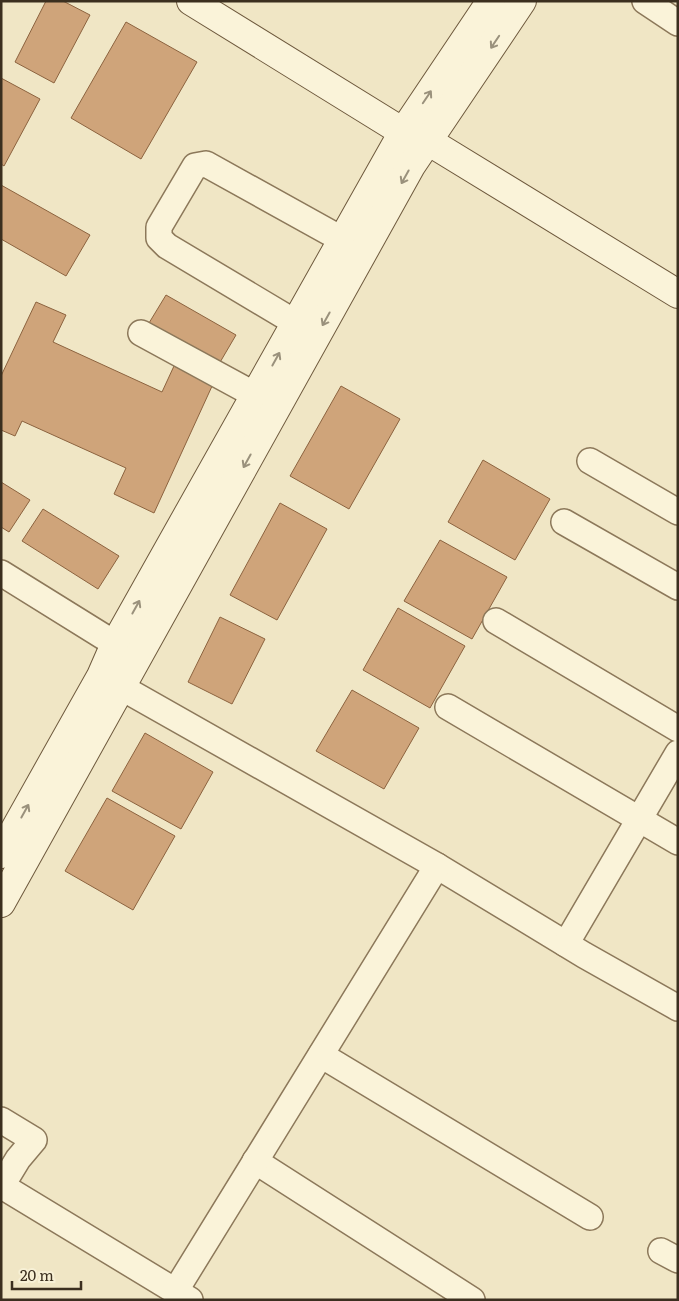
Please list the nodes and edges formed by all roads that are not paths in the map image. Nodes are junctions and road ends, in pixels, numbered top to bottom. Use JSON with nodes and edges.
{"nodes":[{"id":1,"x":191,"y":1,"type":"edge"},
{"id":2,"x":491,"y":1,"type":"edge"},
{"id":3,"x":522,"y":1,"type":"edge"},
{"id":4,"x":644,"y":1,"type":"edge"},
{"id":5,"x":678,"y":23,"type":"edge"},
{"id":6,"x":403,"y":132,"type":"junction"},
{"id":7,"x":428,"y":141,"type":"junction"},
{"id":8,"x":343,"y":240,"type":"junction"},
{"id":9,"x":678,"y":294,"type":"edge"},
{"id":10,"x":296,"y":323,"type":"junction"},
{"id":11,"x":141,"y":333,"type":"dead end"},
{"id":12,"x":255,"y":395,"type":"junction"},
{"id":13,"x":590,"y":461,"type":"dead end"},
{"id":14,"x":678,"y":512,"type":"edge"},
{"id":15,"x":564,"y":522,"type":"dead end"},
{"id":16,"x":1,"y":572,"type":"edge"},
{"id":17,"x":678,"y":587,"type":"edge"},
{"id":18,"x":496,"y":621,"type":"dead end"},
{"id":19,"x":126,"y":651,"type":"junction"},
{"id":20,"x":111,"y":682,"type":"junction"},
{"id":21,"x":448,"y":707,"type":"dead end"},
{"id":22,"x":678,"y":729,"type":"edge"},
{"id":23,"x":678,"y":753,"type":"edge"},
{"id":24,"x":640,"y":820,"type":"junction"},
{"id":25,"x":678,"y":842,"type":"edge"},
{"id":26,"x":1,"y":854,"type":"edge"},
{"id":27,"x":437,"y":866,"type":"junction"},
{"id":28,"x":1,"y":903,"type":"edge"},
{"id":29,"x":566,"y":944,"type":"junction"},
{"id":30,"x":678,"y":1008,"type":"edge"},
{"id":31,"x":321,"y":1055,"type":"junction"},
{"id":32,"x":1,"y":1120,"type":"edge"},
{"id":33,"x":255,"y":1162,"type":"junction"},
{"id":34,"x":2,"y":1186,"type":"edge"},
{"id":35,"x":590,"y":1217,"type":"dead end"},
{"id":36,"x":183,"y":1295,"type":"edge"},
{"id":37,"x":472,"y":1300,"type":"edge"}],
"edges":[{"from":1,"to":6,"type":"street"},
{"from":6,"to":2,"type":"street","one_way":true},
{"from":3,"to":7,"type":"street","one_way":true},
{"from":4,"to":5,"type":"street"},
{"from":6,"to":7,"type":"street"},
{"from":6,"to":8,"type":"street"},
{"from":7,"to":9,"type":"street"},
{"from":7,"to":19,"type":"street","one_way":true},
{"from":8,"to":10,"type":"street"},
{"from":8,"to":10,"type":"street"},
{"from":12,"to":10,"type":"street","one_way":true},
{"from":11,"to":12,"type":"street"},
{"from":19,"to":12,"type":"street","one_way":true},
{"from":13,"to":14,"type":"street"},
{"from":15,"to":17,"type":"street"},
{"from":16,"to":19,"type":"street"},
{"from":18,"to":22,"type":"street"},
{"from":19,"to":20,"type":"street"},
{"from":26,"to":20,"type":"street","one_way":true},
{"from":20,"to":27,"type":"street"},
{"from":20,"to":28,"type":"street"},
{"from":21,"to":24,"type":"street"},
{"from":23,"to":24,"type":"street"},
{"from":24,"to":25,"type":"street"},
{"from":24,"to":29,"type":"street"},
{"from":27,"to":29,"type":"street"},
{"from":27,"to":31,"type":"street"},
{"from":29,"to":30,"type":"street"},
{"from":31,"to":33,"type":"street"},
{"from":31,"to":35,"type":"street"},
{"from":32,"to":34,"type":"street"},
{"from":33,"to":36,"type":"street"},
{"from":33,"to":37,"type":"street"},
{"from":34,"to":36,"type":"street"}]}
